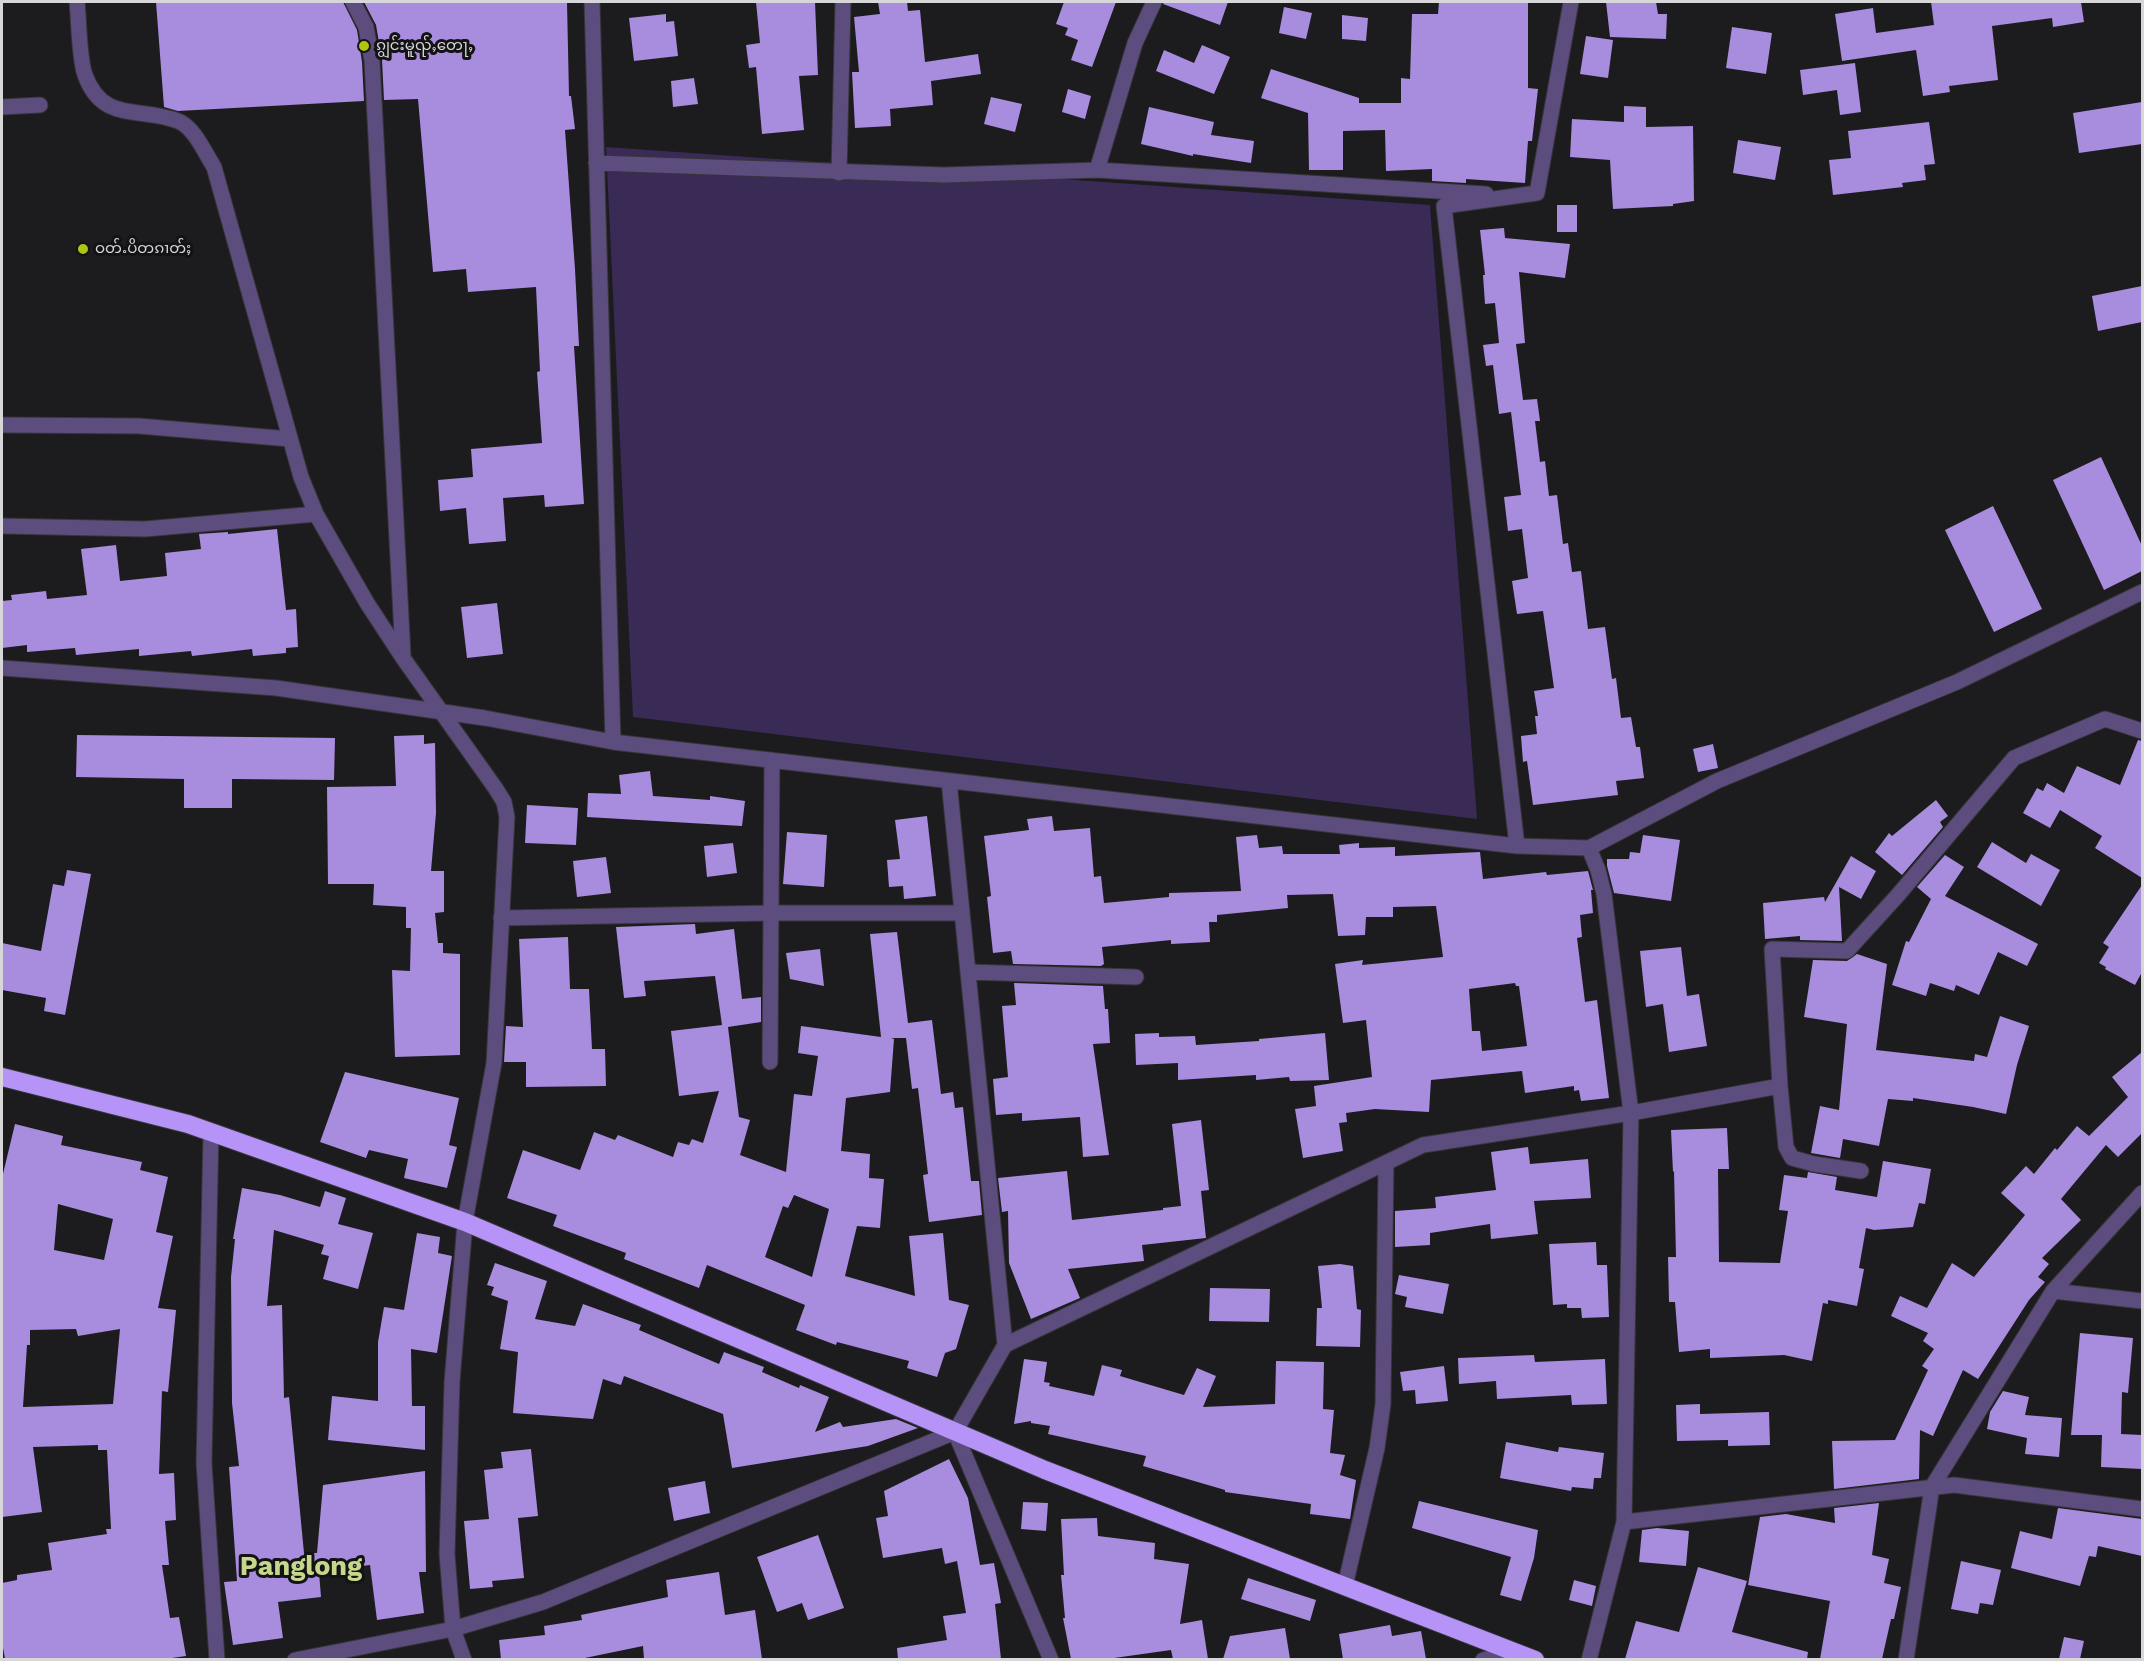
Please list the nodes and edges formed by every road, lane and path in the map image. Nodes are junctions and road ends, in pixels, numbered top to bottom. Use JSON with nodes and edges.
{"nodes":[{"id":1,"x":77,"y":2,"type":"edge"},
{"id":2,"x":353,"y":2,"type":"edge"},
{"id":3,"x":592,"y":2,"type":"edge"},
{"id":4,"x":843,"y":2,"type":"edge"},
{"id":5,"x":1154,"y":2,"type":"edge"},
{"id":6,"x":1571,"y":2,"type":"edge"},
{"id":7,"x":40,"y":105,"type":"dead end"},
{"id":8,"x":2,"y":107,"type":"edge"},
{"id":9,"x":596,"y":163,"type":"junction"},
{"id":10,"x":1097,"y":170,"type":"junction"},
{"id":11,"x":839,"y":173,"type":"junction"},
{"id":12,"x":1520,"y":196,"type":"junction"},
{"id":13,"x":2,"y":425,"type":"edge"},
{"id":14,"x":290,"y":439,"type":"junction"},
{"id":15,"x":316,"y":514,"type":"junction"},
{"id":16,"x":2,"y":526,"type":"edge"},
{"id":17,"x":2142,"y":592,"type":"edge"},
{"id":18,"x":403,"y":658,"type":"junction"},
{"id":19,"x":2,"y":668,"type":"edge"},
{"id":20,"x":442,"y":713,"type":"junction"},
{"id":21,"x":2142,"y":731,"type":"edge"},
{"id":22,"x":613,"y":742,"type":"junction"},
{"id":23,"x":772,"y":760,"type":"junction"},
{"id":24,"x":949,"y":781,"type":"junction"},
{"id":25,"x":1517,"y":846,"type":"junction"},
{"id":26,"x":1588,"y":848,"type":"junction"},
{"id":27,"x":771,"y":913,"type":"junction"},
{"id":28,"x":962,"y":913,"type":"junction"},
{"id":29,"x":501,"y":918,"type":"junction"},
{"id":30,"x":968,"y":972,"type":"junction"},
{"id":31,"x":1136,"y":977,"type":"dead end"},
{"id":32,"x":770,"y":1062,"type":"dead end"},
{"id":33,"x":2,"y":1077,"type":"edge"},
{"id":34,"x":1780,"y":1086,"type":"junction"},
{"id":35,"x":1631,"y":1113,"type":"junction"},
{"id":36,"x":211,"y":1132,"type":"junction"},
{"id":37,"x":1386,"y":1163,"type":"junction"},
{"id":38,"x":1861,"y":1171,"type":"dead end"},
{"id":39,"x":2142,"y":1193,"type":"edge"},
{"id":40,"x":465,"y":1222,"type":"junction"},
{"id":41,"x":2053,"y":1291,"type":"junction"},
{"id":42,"x":2142,"y":1301,"type":"edge"},
{"id":43,"x":1005,"y":1345,"type":"junction"},
{"id":44,"x":955,"y":1432,"type":"junction"},
{"id":45,"x":1932,"y":1487,"type":"junction"},
{"id":46,"x":2142,"y":1509,"type":"edge"},
{"id":47,"x":1624,"y":1522,"type":"junction"},
{"id":48,"x":1345,"y":1586,"type":"junction"},
{"id":49,"x":453,"y":1629,"type":"junction"},
{"id":50,"x":1514,"y":1652,"type":"junction"},
{"id":51,"x":217,"y":1659,"type":"edge"},
{"id":52,"x":295,"y":1659,"type":"edge"},
{"id":53,"x":464,"y":1659,"type":"edge"},
{"id":54,"x":1051,"y":1659,"type":"edge"},
{"id":55,"x":1483,"y":1659,"type":"edge"},
{"id":56,"x":1535,"y":1659,"type":"edge"},
{"id":57,"x":1589,"y":1659,"type":"edge"},
{"id":58,"x":1906,"y":1659,"type":"edge"}],
"edges":[{"from":1,"to":14,"type":"street"},
{"from":2,"to":18,"type":"street"},
{"from":3,"to":9,"type":"street"},
{"from":4,"to":11,"type":"street"},
{"from":5,"to":10,"type":"street"},
{"from":6,"to":12,"type":"street"},
{"from":7,"to":8,"type":"street"},
{"from":9,"to":11,"type":"street"},
{"from":9,"to":22,"type":"street"},
{"from":10,"to":11,"type":"street"},
{"from":10,"to":12,"type":"street"},
{"from":12,"to":25,"type":"street"},
{"from":13,"to":14,"type":"street"},
{"from":14,"to":15,"type":"street"},
{"from":15,"to":16,"type":"street"},
{"from":15,"to":18,"type":"street"},
{"from":17,"to":26,"type":"street"},
{"from":18,"to":20,"type":"street"},
{"from":19,"to":20,"type":"street"},
{"from":20,"to":22,"type":"street"},
{"from":20,"to":29,"type":"street"},
{"from":21,"to":34,"type":"street"},
{"from":22,"to":23,"type":"street"},
{"from":23,"to":24,"type":"street"},
{"from":23,"to":27,"type":"street"},
{"from":24,"to":25,"type":"street"},
{"from":24,"to":28,"type":"street"},
{"from":25,"to":26,"type":"street"},
{"from":26,"to":35,"type":"street"},
{"from":27,"to":28,"type":"street"},
{"from":27,"to":29,"type":"street"},
{"from":27,"to":32,"type":"street"},
{"from":28,"to":30,"type":"street"},
{"from":29,"to":40,"type":"street"},
{"from":30,"to":31,"type":"street"},
{"from":30,"to":43,"type":"street"},
{"from":33,"to":36,"type":"highway"},
{"from":34,"to":35,"type":"street"},
{"from":34,"to":38,"type":"street"},
{"from":35,"to":37,"type":"street"},
{"from":35,"to":47,"type":"street"},
{"from":36,"to":40,"type":"highway"},
{"from":36,"to":51,"type":"street"},
{"from":37,"to":43,"type":"street"},
{"from":37,"to":48,"type":"street"},
{"from":39,"to":41,"type":"street"},
{"from":40,"to":44,"type":"highway"},
{"from":40,"to":49,"type":"street"},
{"from":41,"to":42,"type":"street"},
{"from":41,"to":45,"type":"street"},
{"from":43,"to":44,"type":"street"},
{"from":44,"to":48,"type":"highway"},
{"from":44,"to":49,"type":"street"},
{"from":44,"to":54,"type":"street"},
{"from":45,"to":46,"type":"street"},
{"from":45,"to":47,"type":"street"},
{"from":45,"to":58,"type":"street"},
{"from":47,"to":57,"type":"street"},
{"from":48,"to":50,"type":"highway"},
{"from":49,"to":52,"type":"street"},
{"from":49,"to":53,"type":"street"},
{"from":50,"to":55,"type":"street"},
{"from":50,"to":56,"type":"highway"}]}
